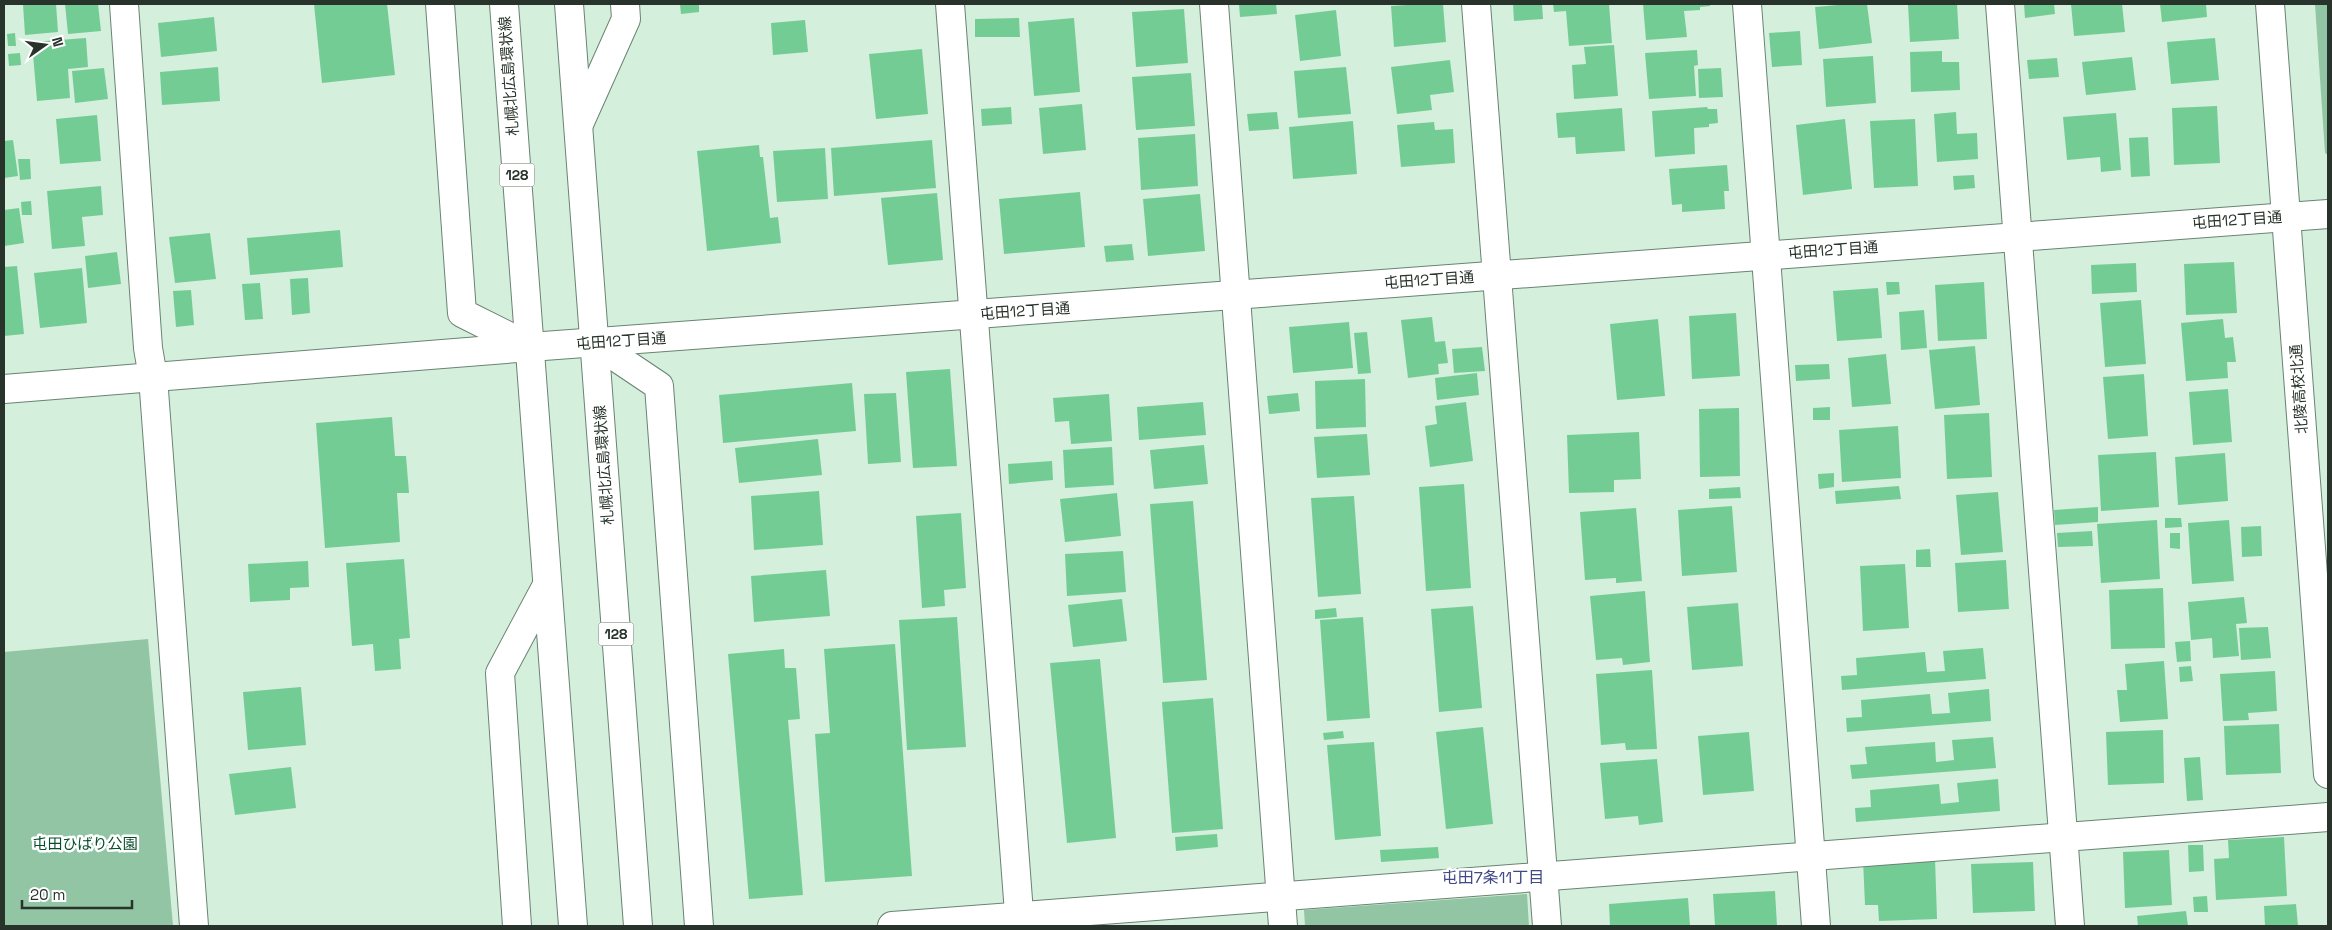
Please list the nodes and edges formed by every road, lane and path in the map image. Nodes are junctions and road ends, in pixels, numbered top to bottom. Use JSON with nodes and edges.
{"nodes":[{"id":1,"x":124,"y":4,"type":"edge"},
{"id":2,"x":440,"y":4,"type":"edge"},
{"id":3,"x":504,"y":4,"type":"edge"},
{"id":4,"x":570,"y":4,"type":"edge"},
{"id":5,"x":625,"y":4,"type":"edge"},
{"id":6,"x":950,"y":4,"type":"edge"},
{"id":7,"x":1214,"y":4,"type":"edge"},
{"id":8,"x":1476,"y":4,"type":"edge"},
{"id":9,"x":1746,"y":4,"type":"edge"},
{"id":10,"x":2000,"y":4,"type":"edge"},
{"id":11,"x":2270,"y":4,"type":"edge"},
{"id":12,"x":579,"y":124,"type":"junction"},
{"id":13,"x":2328,"y":214,"type":"edge"},
{"id":14,"x":2286,"y":217,"type":"junction"},
{"id":15,"x":2018,"y":237,"type":"junction"},
{"id":16,"x":1765,"y":255,"type":"junction"},
{"id":17,"x":1497,"y":275,"type":"junction"},
{"id":18,"x":1235,"y":295,"type":"junction"},
{"id":19,"x":973,"y":314,"type":"junction"},
{"id":20,"x":595,"y":342,"type":"junction"},
{"id":21,"x":530,"y":347,"type":"junction"},
{"id":22,"x":153,"y":377,"type":"junction"},
{"id":23,"x":4,"y":389,"type":"edge"},
{"id":24,"x":548,"y":585,"type":"junction"},
{"id":25,"x":2322,"y":594,"type":"edge"},
{"id":26,"x":2328,"y":774,"type":"edge"},
{"id":27,"x":2328,"y":817,"type":"edge"},
{"id":28,"x":2063,"y":837,"type":"junction"},
{"id":29,"x":1810,"y":855,"type":"junction"},
{"id":30,"x":1543,"y":876,"type":"junction"},
{"id":31,"x":1280,"y":895,"type":"junction"},
{"id":32,"x":1019,"y":922,"type":"edge"},
{"id":33,"x":194,"y":926,"type":"edge"},
{"id":34,"x":517,"y":926,"type":"edge"},
{"id":35,"x":573,"y":926,"type":"edge"},
{"id":36,"x":638,"y":926,"type":"edge"},
{"id":37,"x":699,"y":926,"type":"edge"},
{"id":38,"x":892,"y":926,"type":"edge"},
{"id":39,"x":1283,"y":926,"type":"edge"},
{"id":40,"x":1547,"y":926,"type":"edge"},
{"id":41,"x":1816,"y":926,"type":"edge"},
{"id":42,"x":2070,"y":926,"type":"edge"}],
"edges":[{"from":1,"to":22,"type":"street"},
{"from":2,"to":21,"type":"street"},
{"from":3,"to":21,"type":"street","name":"札幌北広島環状線","number":"128"},
{"from":4,"to":12,"type":"street","name":"札幌北広島環状線","number":"128"},
{"from":5,"to":12,"type":"street"},
{"from":6,"to":19,"type":"street"},
{"from":7,"to":18,"type":"street"},
{"from":8,"to":17,"type":"street"},
{"from":9,"to":16,"type":"street"},
{"from":10,"to":15,"type":"street"},
{"from":11,"to":14,"type":"street","name":"北陵高校北通"},
{"from":12,"to":20,"type":"street","name":"札幌北広島環状線","number":"128"},
{"from":13,"to":14,"type":"street","name":"屯田12丁目通"},
{"from":14,"to":15,"type":"street","name":"屯田12丁目通"},
{"from":14,"to":25,"type":"street","name":"北陵高校北通"},
{"from":15,"to":16,"type":"street","name":"屯田12丁目通"},
{"from":15,"to":28,"type":"street"},
{"from":16,"to":17,"type":"street","name":"屯田12丁目通"},
{"from":16,"to":29,"type":"street"},
{"from":17,"to":18,"type":"street","name":"屯田12丁目通"},
{"from":17,"to":30,"type":"street"},
{"from":18,"to":19,"type":"street","name":"屯田12丁目通"},
{"from":18,"to":31,"type":"street"},
{"from":19,"to":20,"type":"street","name":"屯田12丁目通"},
{"from":19,"to":32,"type":"street"},
{"from":20,"to":21,"type":"street","name":"屯田12丁目通"},
{"from":20,"to":36,"type":"street","name":"札幌北広島環状線","number":"128"},
{"from":20,"to":37,"type":"street"},
{"from":21,"to":22,"type":"street","name":"屯田12丁目通"},
{"from":21,"to":24,"type":"street","name":"札幌北広島環状線","number":"128"},
{"from":22,"to":23,"type":"street","name":"屯田12丁目通"},
{"from":22,"to":33,"type":"street"},
{"from":24,"to":34,"type":"street"},
{"from":24,"to":35,"type":"street","name":"札幌北広島環状線","number":"128"},
{"from":25,"to":26,"type":"street","name":"北陵高校北通"},
{"from":27,"to":28,"type":"street"},
{"from":28,"to":29,"type":"street"},
{"from":28,"to":42,"type":"street"},
{"from":29,"to":30,"type":"street"},
{"from":29,"to":41,"type":"street"},
{"from":30,"to":31,"type":"street"},
{"from":30,"to":40,"type":"street"},
{"from":31,"to":32,"type":"street"},
{"from":31,"to":39,"type":"street"},
{"from":32,"to":38,"type":"street"}]}
